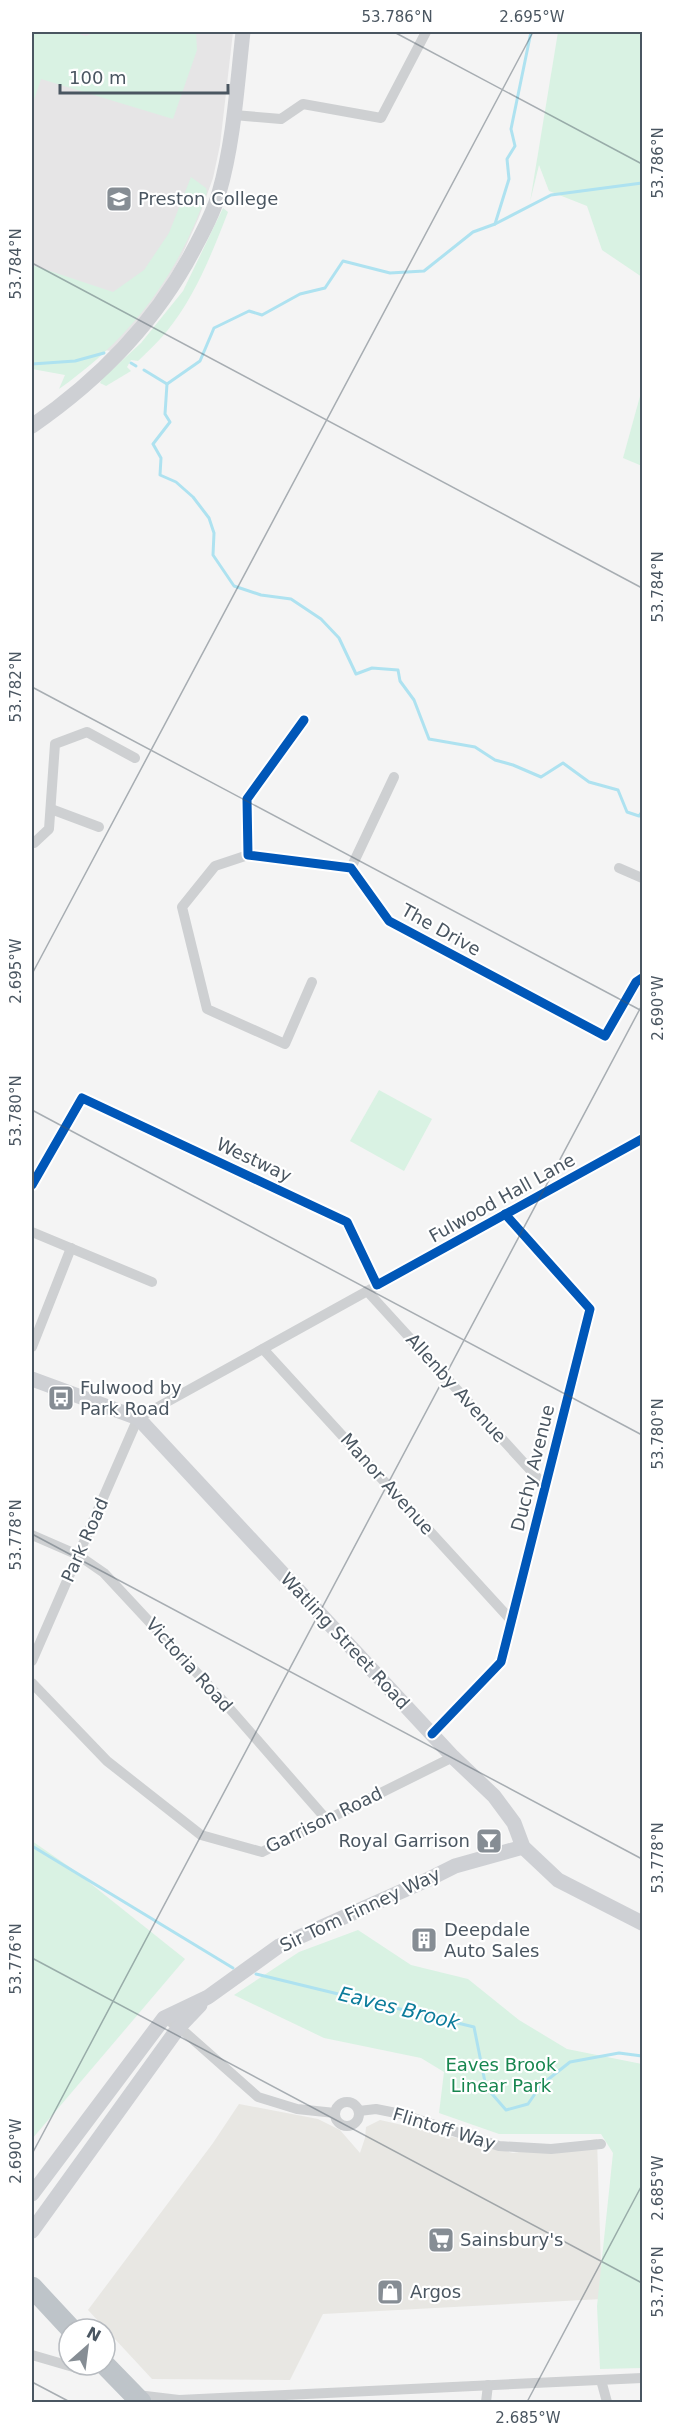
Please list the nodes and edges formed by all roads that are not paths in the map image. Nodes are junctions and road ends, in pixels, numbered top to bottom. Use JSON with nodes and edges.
{"nodes":[{"id":1,"x":243,"y":32,"type":"edge"},
{"id":2,"x":426,"y":32,"type":"edge"},
{"id":3,"x":234,"y":115,"type":"junction"},
{"id":4,"x":32,"y":426,"type":"edge"},
{"id":5,"x":304,"y":720,"type":"dead end"},
{"id":6,"x":135,"y":758,"type":"dead end"},
{"id":7,"x":394,"y":777,"type":"dead end"},
{"id":8,"x":51,"y":809,"type":"junction"},
{"id":9,"x":99,"y":827,"type":"dead end"},
{"id":10,"x":32,"y":842,"type":"edge"},
{"id":11,"x":248,"y":855,"type":"junction"},
{"id":12,"x":351,"y":868,"type":"junction"},
{"id":13,"x":619,"y":868,"type":"dead end"},
{"id":14,"x":642,"y":878,"type":"edge"},
{"id":15,"x":642,"y":978,"type":"edge"},
{"id":16,"x":312,"y":982,"type":"dead end"},
{"id":17,"x":642,"y":1139,"type":"edge"},
{"id":18,"x":32,"y":1185,"type":"edge"},
{"id":19,"x":505,"y":1214,"type":"junction"},
{"id":20,"x":32,"y":1232,"type":"edge"},
{"id":21,"x":71,"y":1248,"type":"junction"},
{"id":22,"x":152,"y":1282,"type":"dead end"},
{"id":23,"x":372,"y":1288,"type":"junction"},
{"id":24,"x":32,"y":1347,"type":"edge"},
{"id":25,"x":263,"y":1349,"type":"junction"},
{"id":26,"x":32,"y":1379,"type":"edge"},
{"id":27,"x":138,"y":1418,"type":"junction"},
{"id":28,"x":545,"y":1486,"type":"junction"},
{"id":29,"x":32,"y":1535,"type":"edge"},
{"id":30,"x":78,"y":1555,"type":"junction"},
{"id":31,"x":511,"y":1620,"type":"junction"},
{"id":32,"x":32,"y":1661,"type":"edge"},
{"id":33,"x":32,"y":1683,"type":"edge"},
{"id":34,"x":432,"y":1734,"type":"junction"},
{"id":35,"x":453,"y":1757,"type":"junction"},
{"id":36,"x":327,"y":1820,"type":"junction"},
{"id":37,"x":523,"y":1847,"type":"junction"},
{"id":38,"x":642,"y":1923,"type":"edge"},
{"id":39,"x":208,"y":1996,"type":"junction"},
{"id":40,"x":164,"y":2018,"type":"junction"},
{"id":41,"x":179,"y":2027,"type":"junction"},
{"id":42,"x":359,"y":2111,"type":"junction"},
{"id":43,"x":335,"y":2113,"type":"junction"},
{"id":44,"x":601,"y":2144,"type":"dead end"},
{"id":45,"x":32,"y":2194,"type":"edge"},
{"id":46,"x":32,"y":2231,"type":"edge"},
{"id":47,"x":32,"y":2287,"type":"edge"},
{"id":48,"x":60,"y":2317,"type":"edge"},
{"id":49,"x":32,"y":2355,"type":"edge"},
{"id":50,"x":57,"y":2362,"type":"edge"},
{"id":51,"x":116,"y":2377,"type":"edge"},
{"id":52,"x":642,"y":2378,"type":"edge"},
{"id":53,"x":602,"y":2380,"type":"junction"},
{"id":54,"x":489,"y":2385,"type":"junction"},
{"id":55,"x":137,"y":2399,"type":"edge"},
{"id":56,"x":486,"y":2403,"type":"edge"},
{"id":57,"x":607,"y":2403,"type":"edge"}],
"edges":[{"from":1,"to":3,"type":"main road"},
{"from":2,"to":3,"type":"street"},
{"from":3,"to":4,"type":"main road"},
{"from":5,"to":11,"type":"street"},
{"from":6,"to":8,"type":"street"},
{"from":7,"to":12,"type":"street"},
{"from":8,"to":9,"type":"street"},
{"from":8,"to":10,"type":"street"},
{"from":11,"to":12,"type":"street"},
{"from":11,"to":16,"type":"street"},
{"from":12,"to":15,"type":"street","name":"The Drive"},
{"from":13,"to":14,"type":"street"},
{"from":17,"to":19,"type":"street","name":"Fulwood Hall Lane"},
{"from":18,"to":23,"type":"street","name":"Westway"},
{"from":19,"to":23,"type":"street","name":"Fulwood Hall Lane"},
{"from":19,"to":28,"type":"street","name":"Duchy Avenue"},
{"from":20,"to":21,"type":"street"},
{"from":21,"to":22,"type":"street"},
{"from":21,"to":24,"type":"street"},
{"from":23,"to":25,"type":"street","name":"Fulwood Hall Lane"},
{"from":23,"to":28,"type":"street","name":"Allenby Avenue"},
{"from":25,"to":27,"type":"street","name":"Fulwood Hall Lane"},
{"from":25,"to":31,"type":"street","name":"Manor Avenue"},
{"from":26,"to":27,"type":"main road","name":"Watling Street Road"},
{"from":27,"to":30,"type":"street","name":"Park Road"},
{"from":27,"to":34,"type":"main road","name":"Watling Street Road"},
{"from":28,"to":31,"type":"street","name":"Duchy Avenue"},
{"from":29,"to":30,"type":"street","name":"Victoria Road"},
{"from":30,"to":32,"type":"street","name":"Park Road"},
{"from":30,"to":36,"type":"street","name":"Victoria Road"},
{"from":31,"to":34,"type":"street","name":"Duchy Avenue"},
{"from":33,"to":36,"type":"street","name":"Garrison Road"},
{"from":34,"to":35,"type":"main road","name":"Watling Street Road"},
{"from":35,"to":36,"type":"street","name":"Garrison Road"},
{"from":35,"to":37,"type":"main road","name":"Watling Street Road"},
{"from":37,"to":38,"type":"main road","name":"Watling Street Road"},
{"from":37,"to":39,"type":"main road","name":"Sir Tom Finney Way"},
{"from":39,"to":40,"type":"main road","name":"Sir Tom Finney Way"},
{"from":39,"to":41,"type":"main road","name":"Sir Tom Finney Way"},
{"from":40,"to":41,"type":"street","name":"Flintoff Way"},
{"from":40,"to":45,"type":"main road","name":"Sir Tom Finney Way"},
{"from":41,"to":43,"type":"street","name":"Flintoff Way"},
{"from":41,"to":46,"type":"main road","name":"Sir Tom Finney Way"},
{"from":42,"to":43,"type":"street","name":"Flintoff Way"},
{"from":42,"to":43,"type":"street","name":"Flintoff Way"},
{"from":42,"to":44,"type":"street","name":"Flintoff Way"},
{"from":47,"to":48,"type":"highway"},
{"from":49,"to":50,"type":"street"},
{"from":51,"to":55,"type":"highway"},
{"from":52,"to":53,"type":"street"},
{"from":53,"to":54,"type":"street"},
{"from":53,"to":57,"type":"street"},
{"from":54,"to":55,"type":"street"},
{"from":54,"to":56,"type":"street"}]}
